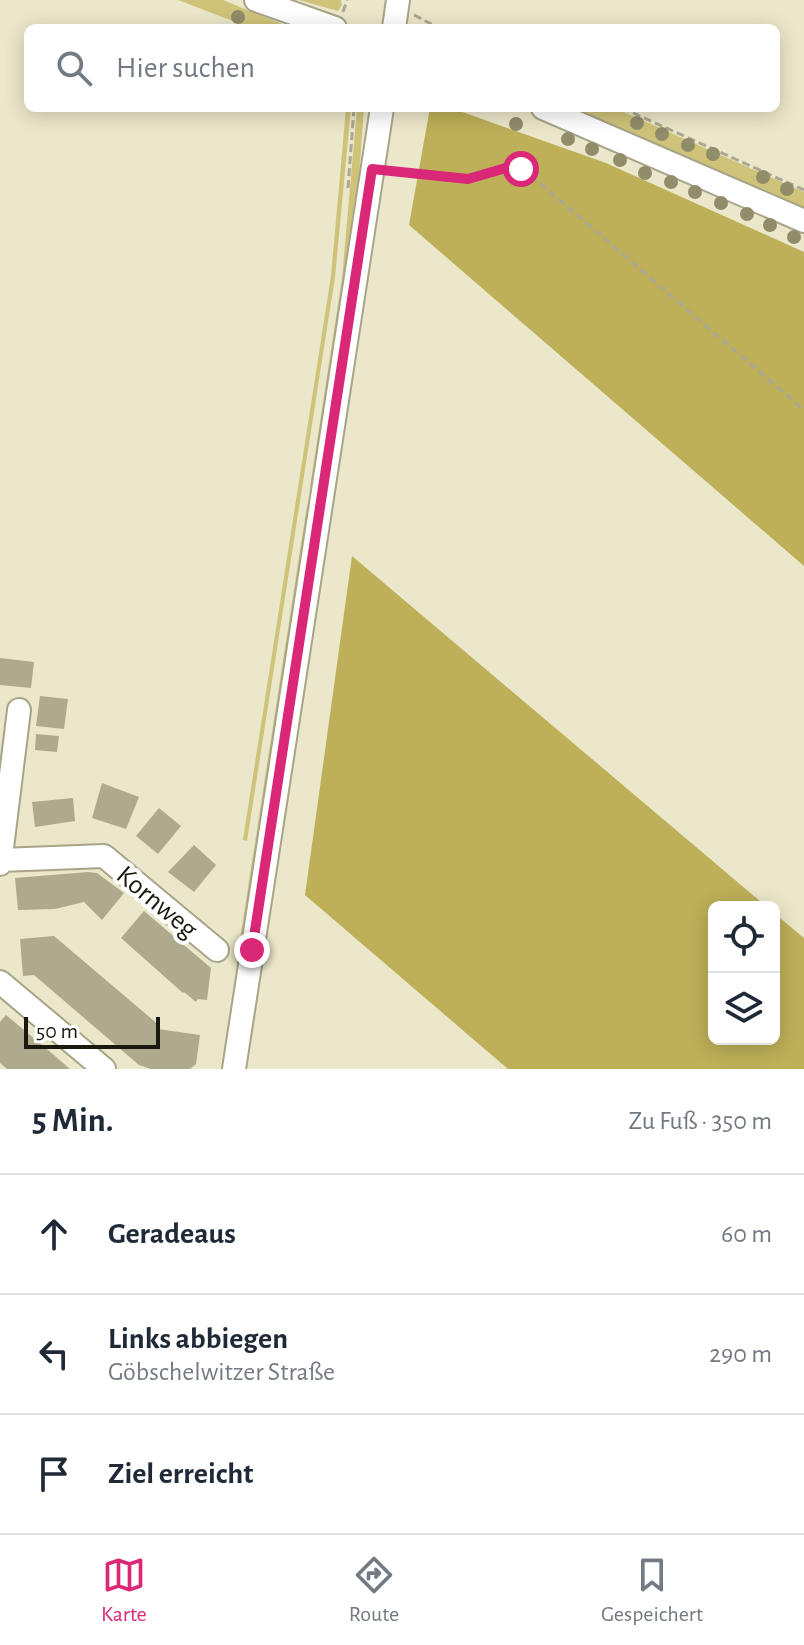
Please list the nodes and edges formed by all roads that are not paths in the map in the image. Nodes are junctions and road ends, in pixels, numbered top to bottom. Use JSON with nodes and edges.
{"nodes":[{"id":1,"x":256,"y":0,"type":"edge"},
{"id":2,"x":398,"y":0,"type":"edge"},
{"id":3,"x":324,"y":24,"type":"edge"},
{"id":4,"x":395,"y":24,"type":"edge"},
{"id":5,"x":381,"y":112,"type":"edge"},
{"id":6,"x":552,"y":112,"type":"edge"},
{"id":7,"x":804,"y":221,"type":"edge"},
{"id":8,"x":19,"y":710,"type":"dead end"},
{"id":9,"x":1,"y":862,"type":"edge"},
{"id":10,"x":217,"y":950,"type":"dead end"},
{"id":11,"x":0,"y":982,"type":"edge"},
{"id":12,"x":104,"y":1069,"type":"edge"},
{"id":13,"x":234,"y":1069,"type":"edge"}],
"edges":[{"from":1,"to":3,"type":"street"},
{"from":2,"to":4,"type":"street"},
{"from":5,"to":13,"type":"street"},
{"from":6,"to":7,"type":"street"},
{"from":8,"to":9,"type":"street"},
{"from":9,"to":10,"type":"street","name":"Kornweg"},
{"from":11,"to":12,"type":"street"}]}
